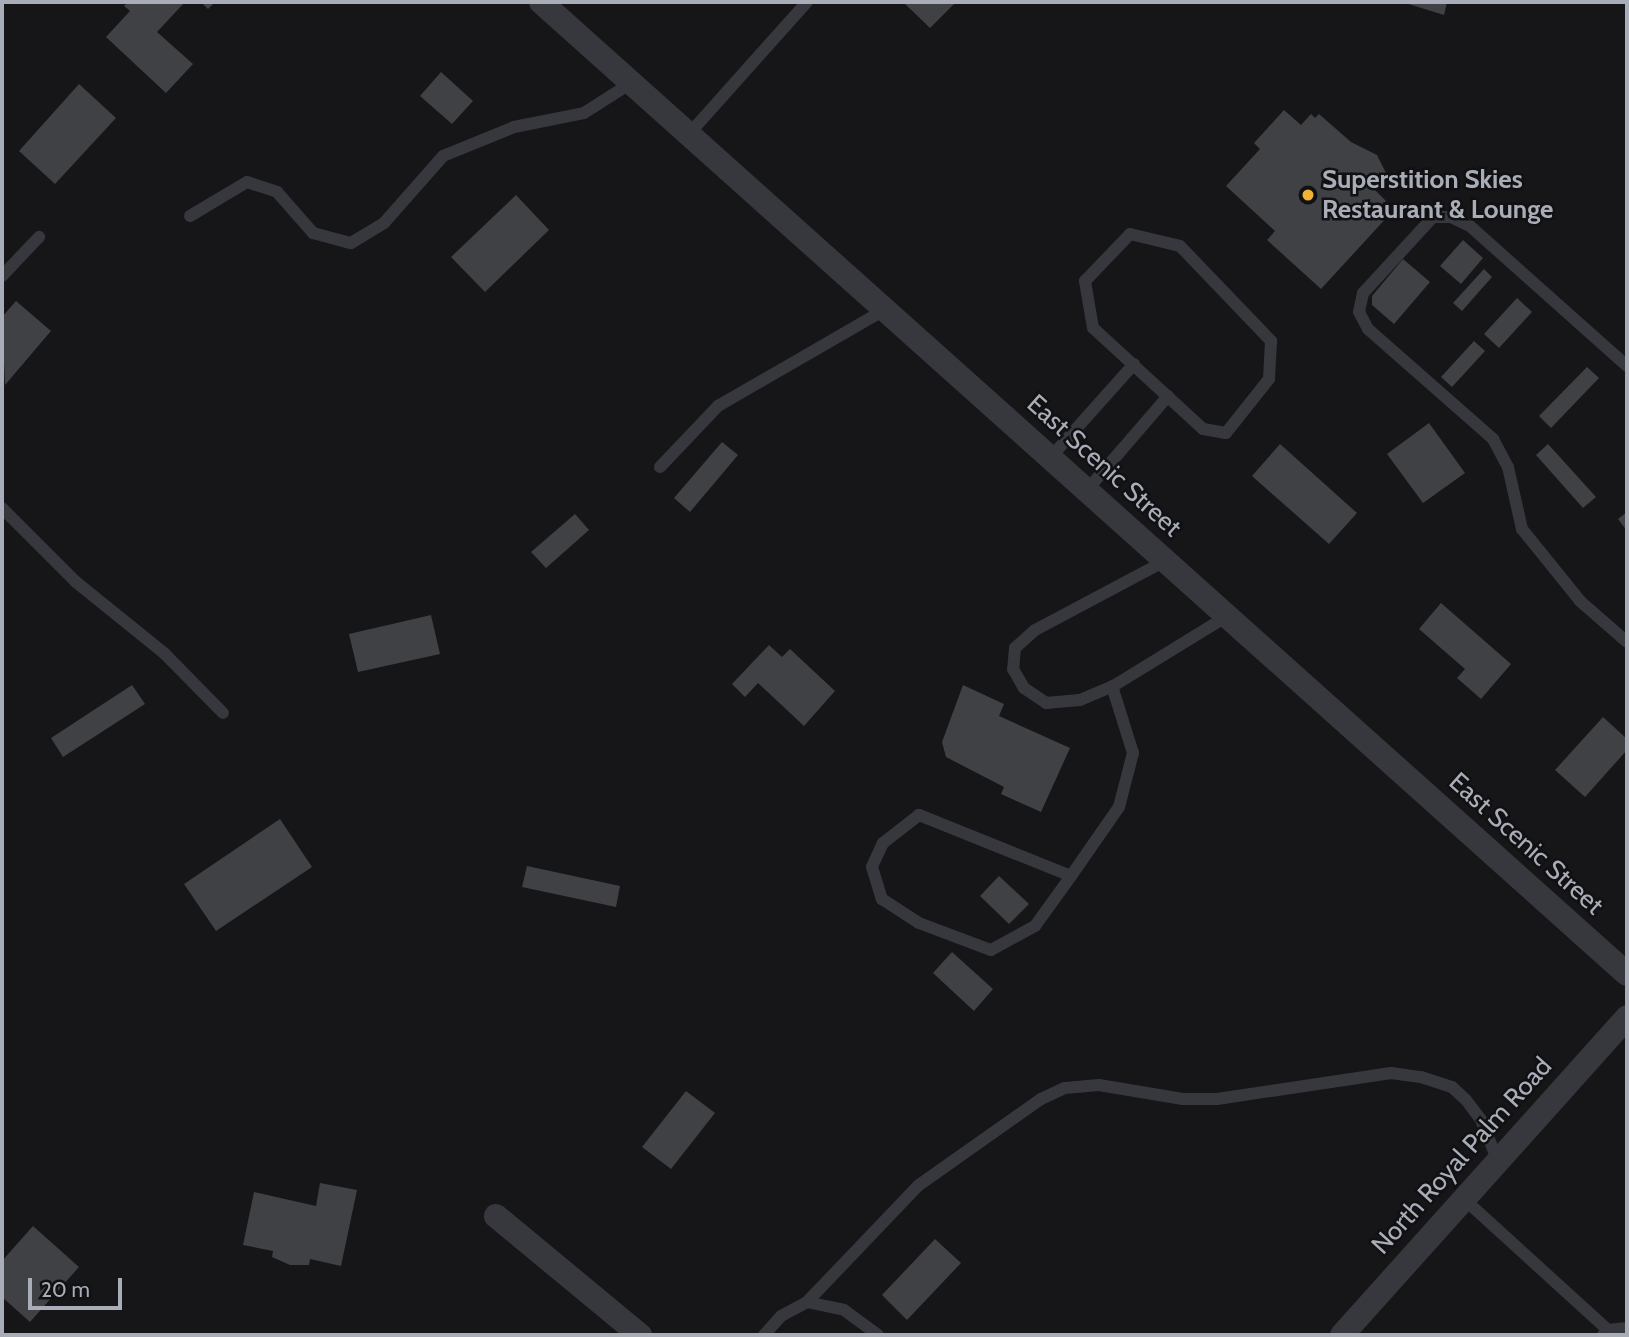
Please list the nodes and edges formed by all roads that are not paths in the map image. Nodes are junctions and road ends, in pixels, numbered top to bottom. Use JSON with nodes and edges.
{"nodes":[{"id":1,"x":541,"y":2,"type":"edge"},
{"id":2,"x":807,"y":2,"type":"edge"},
{"id":3,"x":631,"y":83,"type":"junction"},
{"id":4,"x":689,"y":134,"type":"junction"},
{"id":5,"x":190,"y":215,"type":"dead end"},
{"id":6,"x":39,"y":237,"type":"dead end"},
{"id":7,"x":2,"y":276,"type":"edge"},
{"id":8,"x":884,"y":310,"type":"junction"},
{"id":9,"x":1133,"y":364,"type":"junction"},
{"id":10,"x":1627,"y":366,"type":"edge"},
{"id":11,"x":1168,"y":396,"type":"junction"},
{"id":12,"x":1050,"y":458,"type":"junction"},
{"id":13,"x":660,"y":467,"type":"dead end"},
{"id":14,"x":1087,"y":491,"type":"junction"},
{"id":15,"x":2,"y":508,"type":"edge"},
{"id":16,"x":1166,"y":561,"type":"junction"},
{"id":17,"x":1227,"y":616,"type":"junction"},
{"id":18,"x":1627,"y":642,"type":"edge"},
{"id":19,"x":1112,"y":686,"type":"junction"},
{"id":20,"x":223,"y":713,"type":"dead end"},
{"id":21,"x":1071,"y":876,"type":"junction"},
{"id":22,"x":1627,"y":974,"type":"edge"},
{"id":23,"x":1627,"y":1017,"type":"edge"},
{"id":24,"x":1498,"y":1161,"type":"junction"},
{"id":25,"x":1464,"y":1199,"type":"junction"},
{"id":26,"x":496,"y":1216,"type":"dead end"},
{"id":27,"x":807,"y":1302,"type":"junction"},
{"id":28,"x":1627,"y":1328,"type":"edge"},
{"id":29,"x":1606,"y":1333,"type":"edge"},
{"id":30,"x":1345,"y":1334,"type":"edge"},
{"id":31,"x":640,"y":1335,"type":"edge"},
{"id":32,"x":764,"y":1335,"type":"edge"},
{"id":33,"x":878,"y":1335,"type":"edge"}],
"edges":[{"from":1,"to":3,"type":"street","name":"East Scenic Street"},
{"from":2,"to":4,"type":"lane"},
{"from":3,"to":4,"type":"street","name":"East Scenic Street"},
{"from":3,"to":5,"type":"lane"},
{"from":4,"to":8,"type":"street","name":"East Scenic Street"},
{"from":6,"to":7,"type":"lane"},
{"from":8,"to":12,"type":"street","name":"East Scenic Street"},
{"from":8,"to":13,"type":"lane"},
{"from":9,"to":11,"type":"lane"},
{"from":9,"to":11,"type":"lane"},
{"from":9,"to":12,"type":"lane"},
{"from":10,"to":18,"type":"lane"},
{"from":11,"to":14,"type":"lane"},
{"from":12,"to":14,"type":"street","name":"East Scenic Street"},
{"from":14,"to":16,"type":"street","name":"East Scenic Street"},
{"from":15,"to":20,"type":"lane"},
{"from":16,"to":17,"type":"street","name":"East Scenic Street"},
{"from":16,"to":19,"type":"lane"},
{"from":17,"to":19,"type":"lane"},
{"from":17,"to":22,"type":"street","name":"East Scenic Street"},
{"from":19,"to":21,"type":"lane"},
{"from":21,"to":21,"type":"lane"},
{"from":23,"to":24,"type":"street","name":"North Royal Palm Road"},
{"from":24,"to":25,"type":"street","name":"North Royal Palm Road"},
{"from":24,"to":27,"type":"lane"},
{"from":25,"to":29,"type":"lane"},
{"from":25,"to":30,"type":"street","name":"North Royal Palm Road"},
{"from":26,"to":31,"type":"street"},
{"from":27,"to":32,"type":"lane"},
{"from":27,"to":33,"type":"lane"},
{"from":28,"to":29,"type":"lane"}]}
